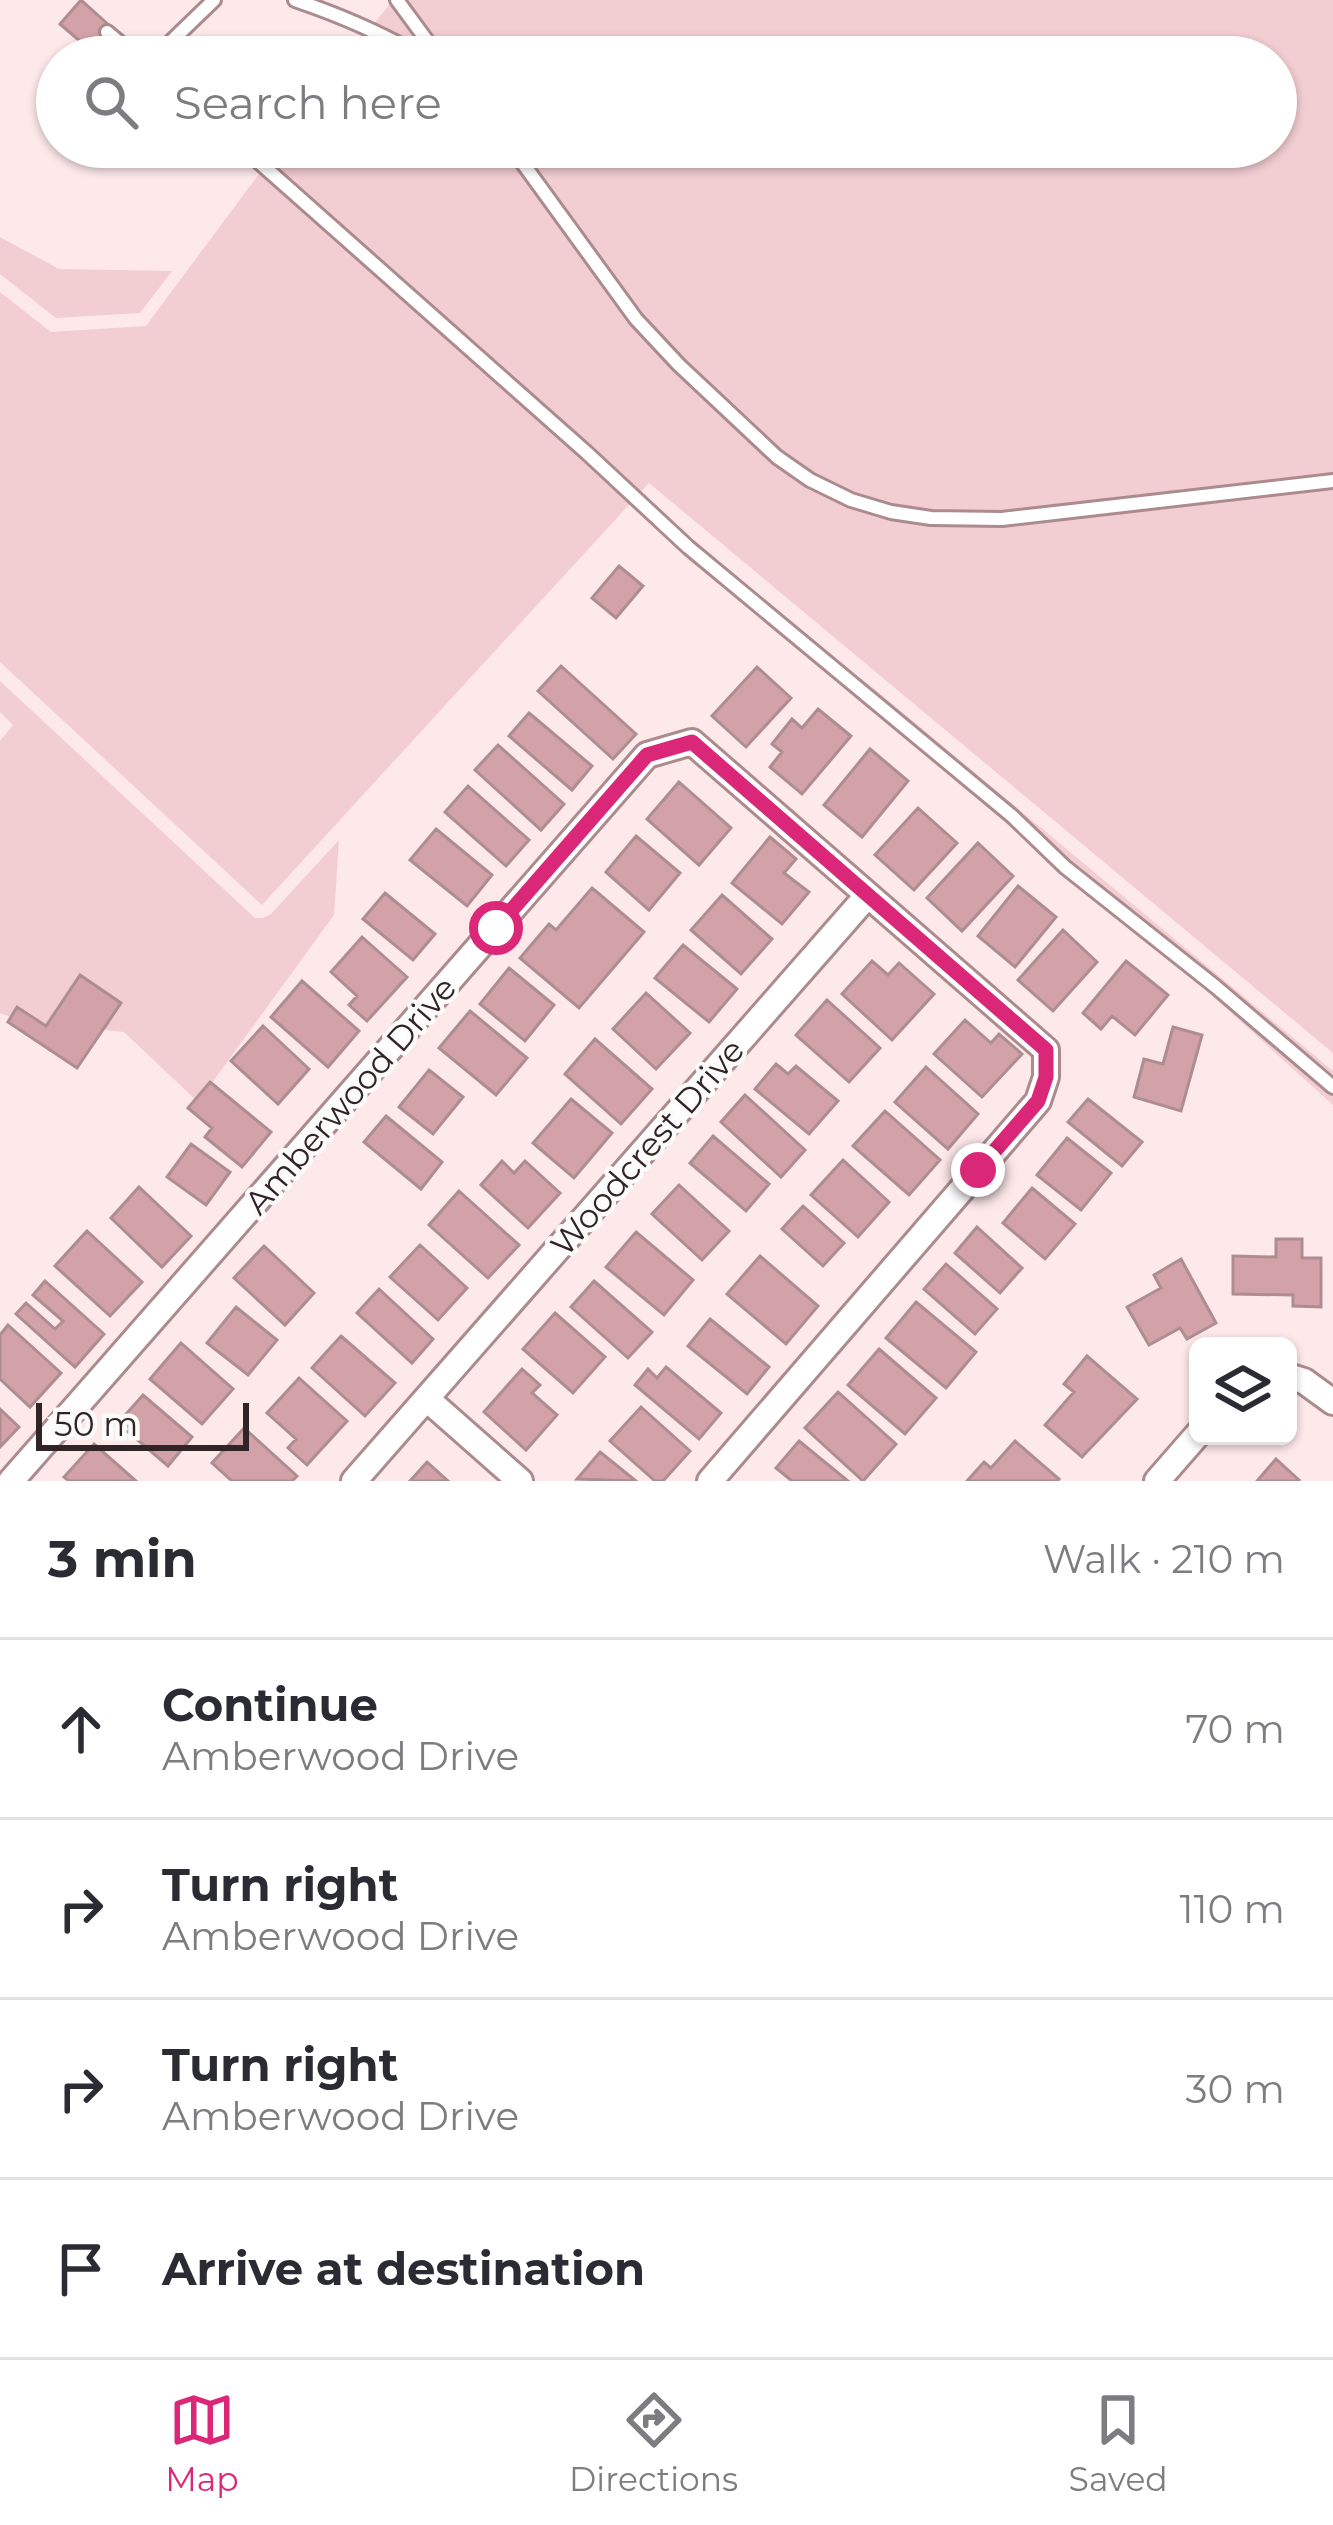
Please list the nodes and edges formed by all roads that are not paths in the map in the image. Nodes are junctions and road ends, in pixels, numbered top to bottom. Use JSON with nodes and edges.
{"nodes":[{"id":1,"x":214,"y":0,"type":"edge"},
{"id":2,"x":295,"y":0,"type":"edge"},
{"id":3,"x":397,"y":0,"type":"edge"},
{"id":4,"x":107,"y":32,"type":"dead end"},
{"id":5,"x":112,"y":36,"type":"edge"},
{"id":6,"x":177,"y":36,"type":"edge"},
{"id":7,"x":384,"y":36,"type":"edge"},
{"id":8,"x":424,"y":36,"type":"edge"},
{"id":9,"x":266,"y":168,"type":"edge"},
{"id":10,"x":526,"y":168,"type":"edge"},
{"id":11,"x":1333,"y":481,"type":"edge"},
{"id":12,"x":867,"y":896,"type":"junction"},
{"id":13,"x":1333,"y":1087,"type":"edge"},
{"id":14,"x":1297,"y":1379,"type":"edge"},
{"id":15,"x":427,"y":1399,"type":"junction"},
{"id":16,"x":1333,"y":1402,"type":"edge"},
{"id":17,"x":1189,"y":1444,"type":"edge"},
{"id":18,"x":11,"y":1481,"type":"edge"},
{"id":19,"x":354,"y":1481,"type":"edge"},
{"id":20,"x":520,"y":1481,"type":"edge"},
{"id":21,"x":710,"y":1481,"type":"edge"},
{"id":22,"x":1157,"y":1481,"type":"edge"}],
"edges":[{"from":1,"to":6,"type":"lane"},
{"from":2,"to":7,"type":"lane"},
{"from":3,"to":8,"type":"lane"},
{"from":4,"to":5,"type":"lane"},
{"from":9,"to":13,"type":"lane"},
{"from":10,"to":11,"type":"lane"},
{"from":12,"to":15,"type":"street","name":"Woodcrest Drive"},
{"from":12,"to":18,"type":"street","name":"Amberwood Drive"},
{"from":12,"to":21,"type":"street","name":"Amberwood Drive"},
{"from":14,"to":16,"type":"street"},
{"from":15,"to":19,"type":"street"},
{"from":15,"to":20,"type":"street"},
{"from":17,"to":22,"type":"street"}]}
